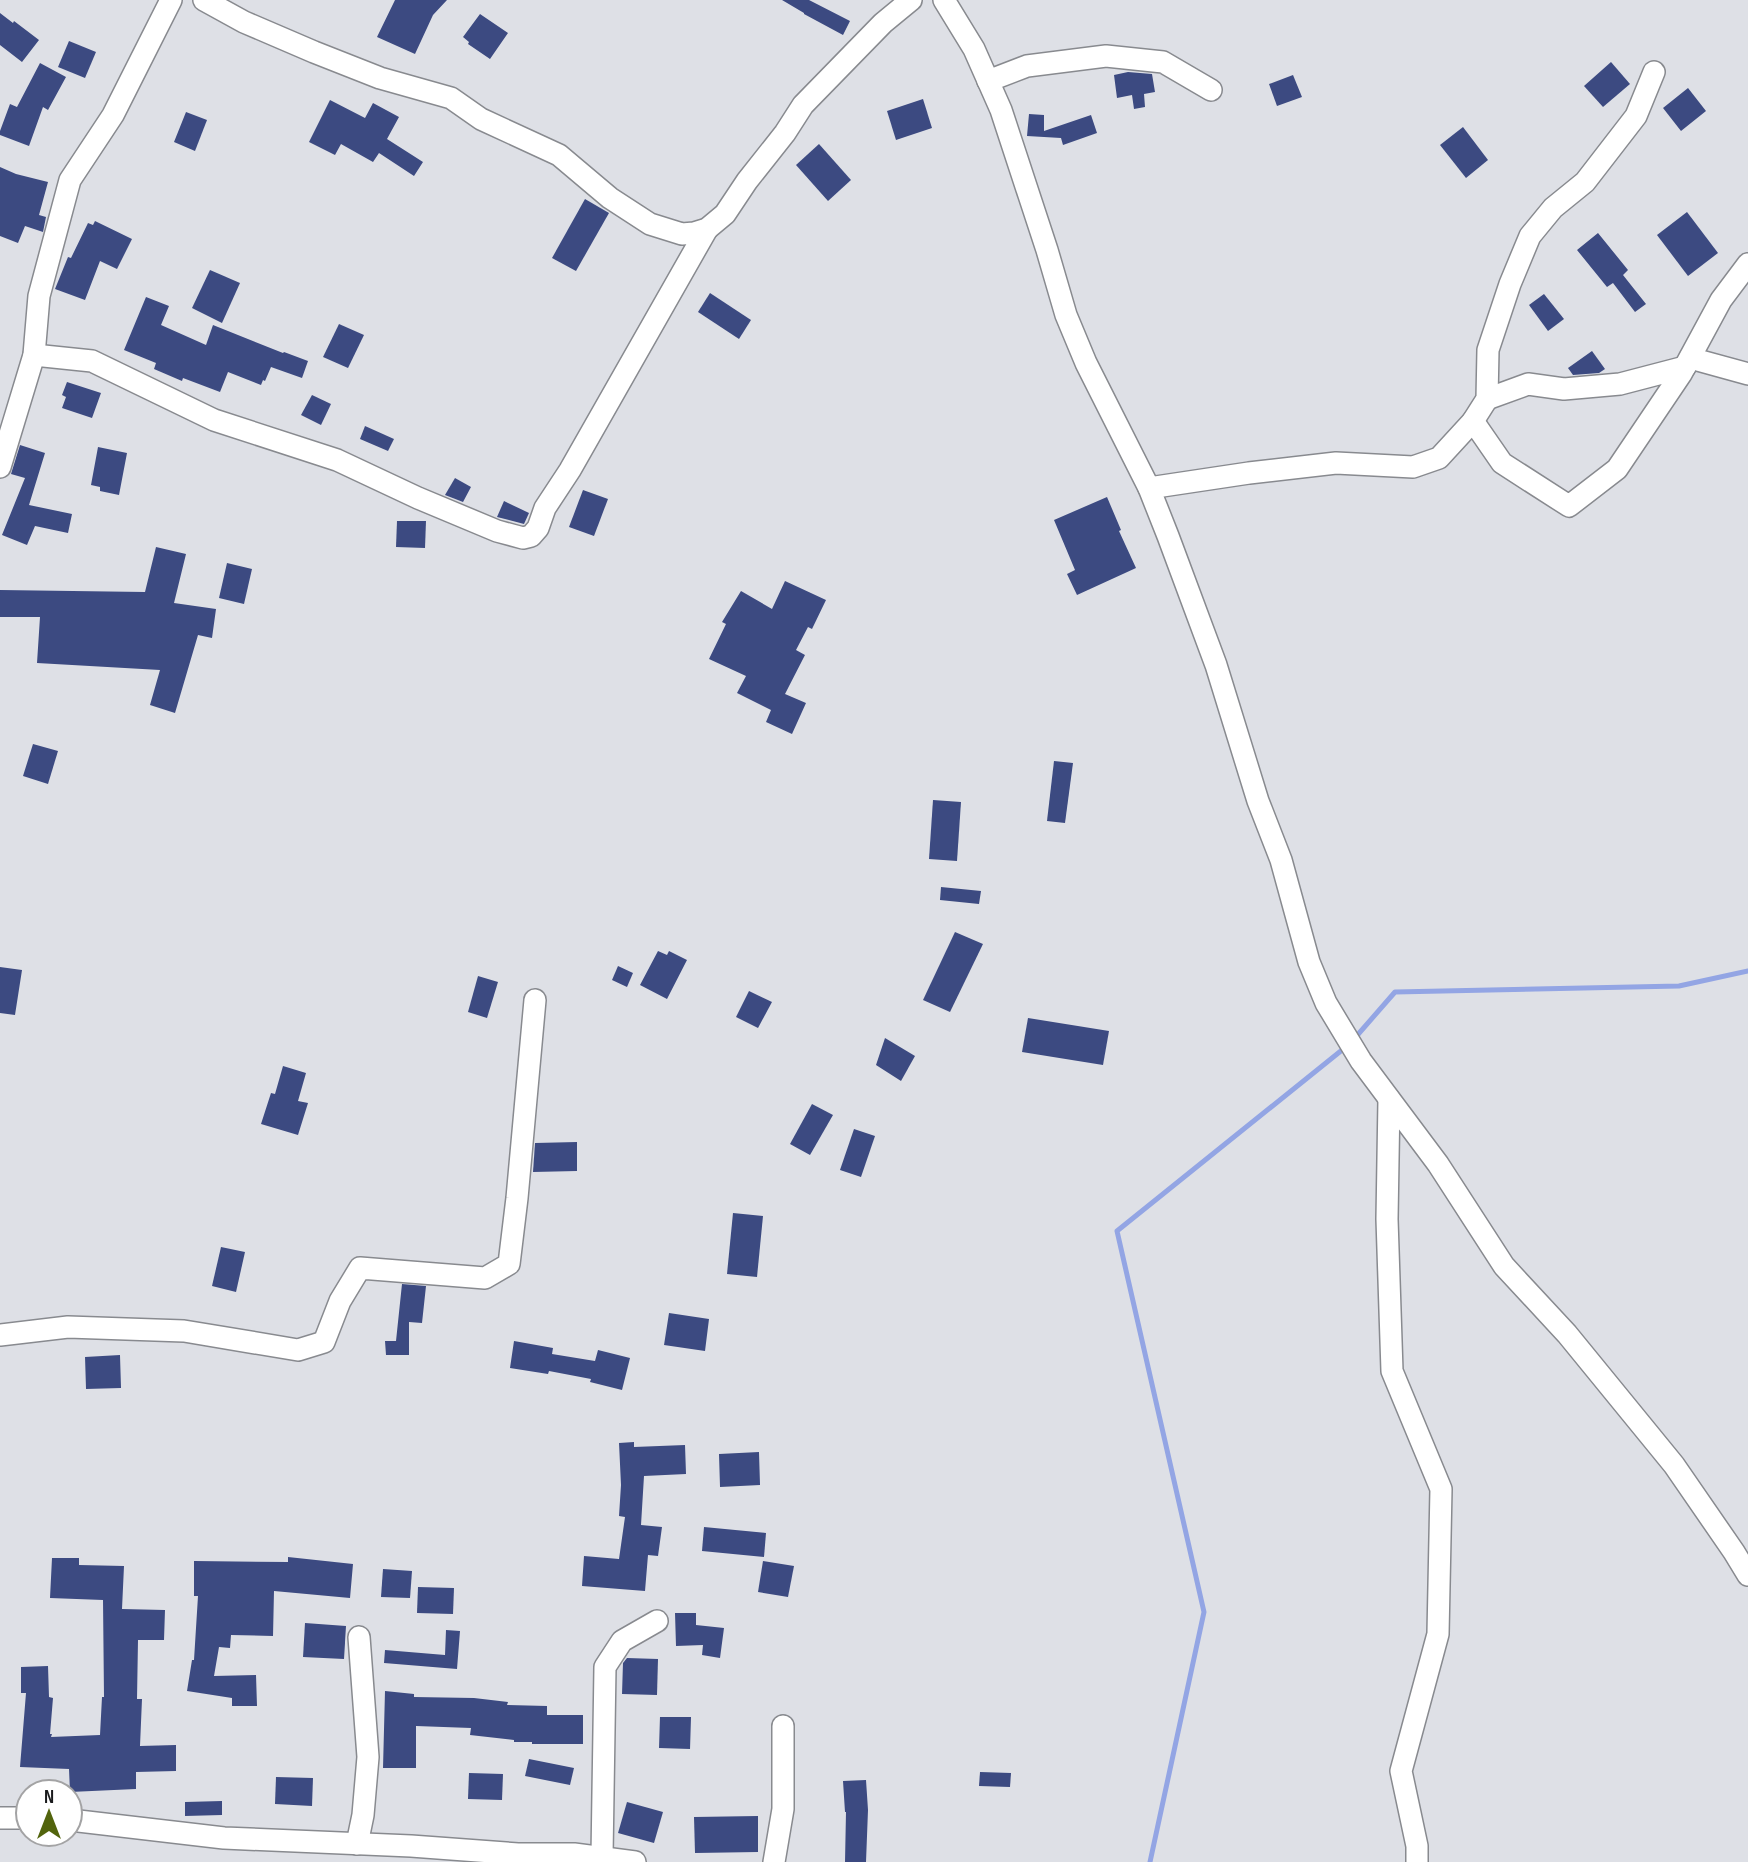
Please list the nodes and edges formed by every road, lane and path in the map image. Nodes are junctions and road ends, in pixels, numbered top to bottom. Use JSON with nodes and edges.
{"nodes":[{"id":1,"x":171,"y":0,"type":"edge"},
{"id":2,"x":204,"y":0,"type":"edge"},
{"id":3,"x":911,"y":0,"type":"edge"},
{"id":4,"x":944,"y":0,"type":"edge"},
{"id":5,"x":1654,"y":72,"type":"dead end"},
{"id":6,"x":988,"y":81,"type":"junction"},
{"id":7,"x":1211,"y":90,"type":"dead end"},
{"id":8,"x":707,"y":229,"type":"junction"},
{"id":9,"x":1748,"y":264,"type":"edge"},
{"id":10,"x":34,"y":355,"type":"junction"},
{"id":11,"x":1688,"y":363,"type":"junction"},
{"id":12,"x":1748,"y":374,"type":"edge"},
{"id":13,"x":1487,"y":399,"type":"junction"},
{"id":14,"x":1473,"y":421,"type":"junction"},
{"id":15,"x":0,"y":467,"type":"edge"},
{"id":16,"x":1149,"y":488,"type":"junction"},
{"id":17,"x":536,"y":1000,"type":"dead end"},
{"id":18,"x":1389,"y":1099,"type":"junction"},
{"id":19,"x":0,"y":1335,"type":"edge"},
{"id":20,"x":1748,"y":1575,"type":"edge"},
{"id":21,"x":657,"y":1621,"type":"dead end"},
{"id":22,"x":359,"y":1637,"type":"dead end"},
{"id":23,"x":783,"y":1726,"type":"dead end"},
{"id":24,"x":84,"y":1822,"type":"edge"},
{"id":25,"x":357,"y":1844,"type":"junction"},
{"id":26,"x":602,"y":1856,"type":"junction"},
{"id":27,"x":635,"y":1862,"type":"edge"},
{"id":28,"x":774,"y":1862,"type":"edge"},
{"id":29,"x":1417,"y":1862,"type":"edge"}],
"edges":[{"from":1,"to":10,"type":"street"},
{"from":2,"to":8,"type":"street"},
{"from":3,"to":8,"type":"street"},
{"from":4,"to":6,"type":"street"},
{"from":5,"to":13,"type":"street"},
{"from":6,"to":7,"type":"street"},
{"from":6,"to":16,"type":"street"},
{"from":8,"to":10,"type":"street"},
{"from":9,"to":11,"type":"street"},
{"from":10,"to":15,"type":"street"},
{"from":11,"to":12,"type":"street"},
{"from":11,"to":13,"type":"street"},
{"from":11,"to":14,"type":"street"},
{"from":13,"to":14,"type":"street"},
{"from":14,"to":16,"type":"street"},
{"from":16,"to":18,"type":"street"},
{"from":17,"to":19,"type":"street"},
{"from":18,"to":20,"type":"street"},
{"from":18,"to":29,"type":"street"},
{"from":21,"to":26,"type":"street"},
{"from":22,"to":25,"type":"street"},
{"from":23,"to":28,"type":"street"},
{"from":24,"to":25,"type":"street"},
{"from":25,"to":26,"type":"street"},
{"from":26,"to":27,"type":"street"}]}
